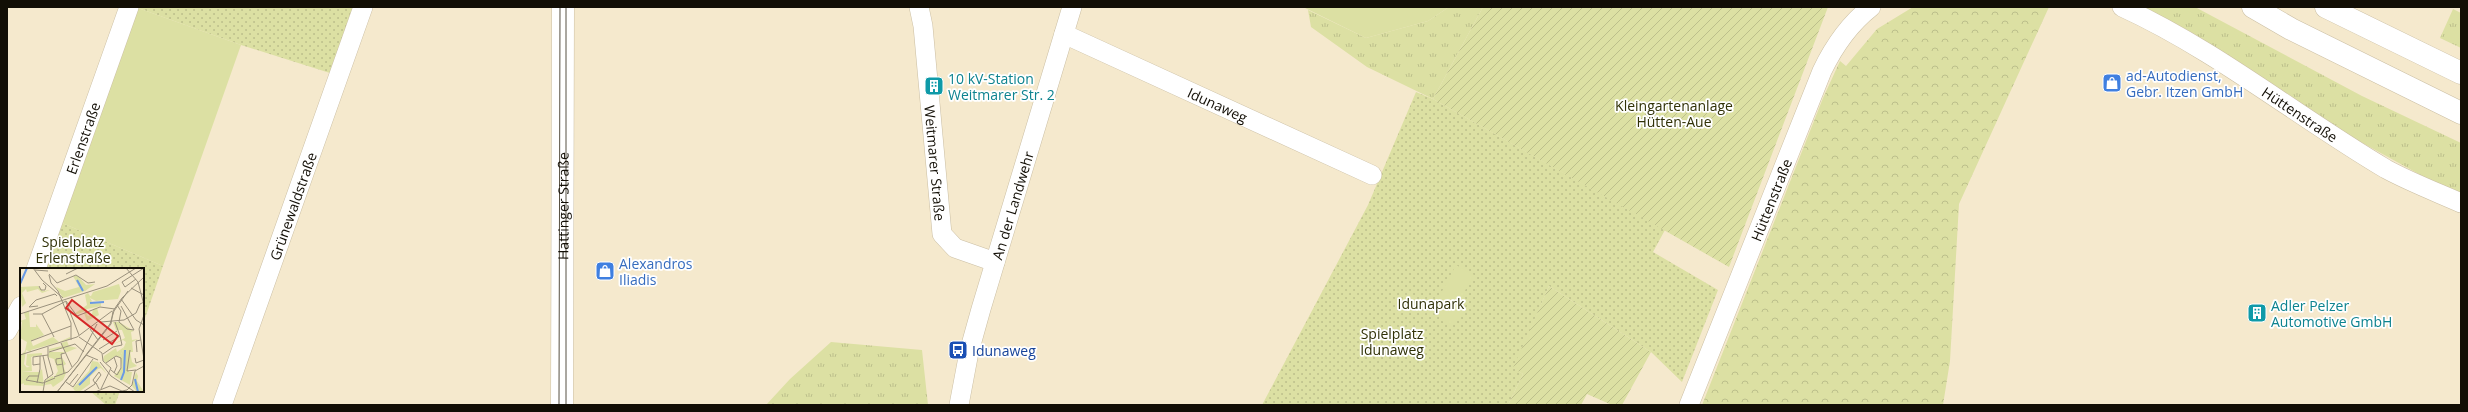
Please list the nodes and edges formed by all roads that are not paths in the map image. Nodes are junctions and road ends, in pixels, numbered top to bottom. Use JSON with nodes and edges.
{"nodes":[{"id":1,"x":129,"y":7,"type":"edge"},
{"id":2,"x":363,"y":7,"type":"edge"},
{"id":3,"x":563,"y":7,"type":"edge"},
{"id":4,"x":919,"y":7,"type":"edge"},
{"id":5,"x":1072,"y":7,"type":"edge"},
{"id":6,"x":1871,"y":7,"type":"edge"},
{"id":7,"x":2122,"y":7,"type":"edge"},
{"id":8,"x":2237,"y":7,"type":"edge"},
{"id":9,"x":2252,"y":7,"type":"edge"},
{"id":10,"x":2326,"y":7,"type":"edge"},
{"id":11,"x":2291,"y":29,"type":"junction"},
{"id":12,"x":1064,"y":34,"type":"junction"},
{"id":13,"x":2461,"y":73,"type":"edge"},
{"id":14,"x":2461,"y":113,"type":"edge"},
{"id":15,"x":1372,"y":175,"type":"dead end"},
{"id":16,"x":2461,"y":203,"type":"edge"},
{"id":17,"x":995,"y":262,"type":"junction"},
{"id":18,"x":36,"y":268,"type":"edge"},
{"id":19,"x":20,"y":308,"type":"edge"},
{"id":20,"x":7,"y":331,"type":"edge"},
{"id":21,"x":222,"y":405,"type":"edge"},
{"id":22,"x":562,"y":405,"type":"edge"},
{"id":23,"x":959,"y":405,"type":"edge"},
{"id":24,"x":1689,"y":405,"type":"edge"}],
"edges":[{"from":1,"to":18,"type":"street","name":"Erlenstraße"},
{"from":2,"to":21,"type":"street","name":"Grünewaldstraße"},
{"from":3,"to":22,"type":"main road","name":"Hattinger Straße"},
{"from":4,"to":17,"type":"street","name":"Weitmarer Straße"},
{"from":5,"to":12,"type":"street","name":"An der Landwehr"},
{"from":6,"to":24,"type":"street","name":"Hüttenstraße"},
{"from":7,"to":16,"type":"street","name":"Hüttenstraße"},
{"from":8,"to":11,"type":"main road"},
{"from":9,"to":11,"type":"main road"},
{"from":10,"to":13,"type":"main road"},
{"from":11,"to":14,"type":"main road"},
{"from":12,"to":15,"type":"street","name":"Idunaweg"},
{"from":12,"to":17,"type":"street","name":"An der Landwehr"},
{"from":17,"to":23,"type":"street","name":"An der Landwehr"},
{"from":19,"to":20,"type":"street"}]}
